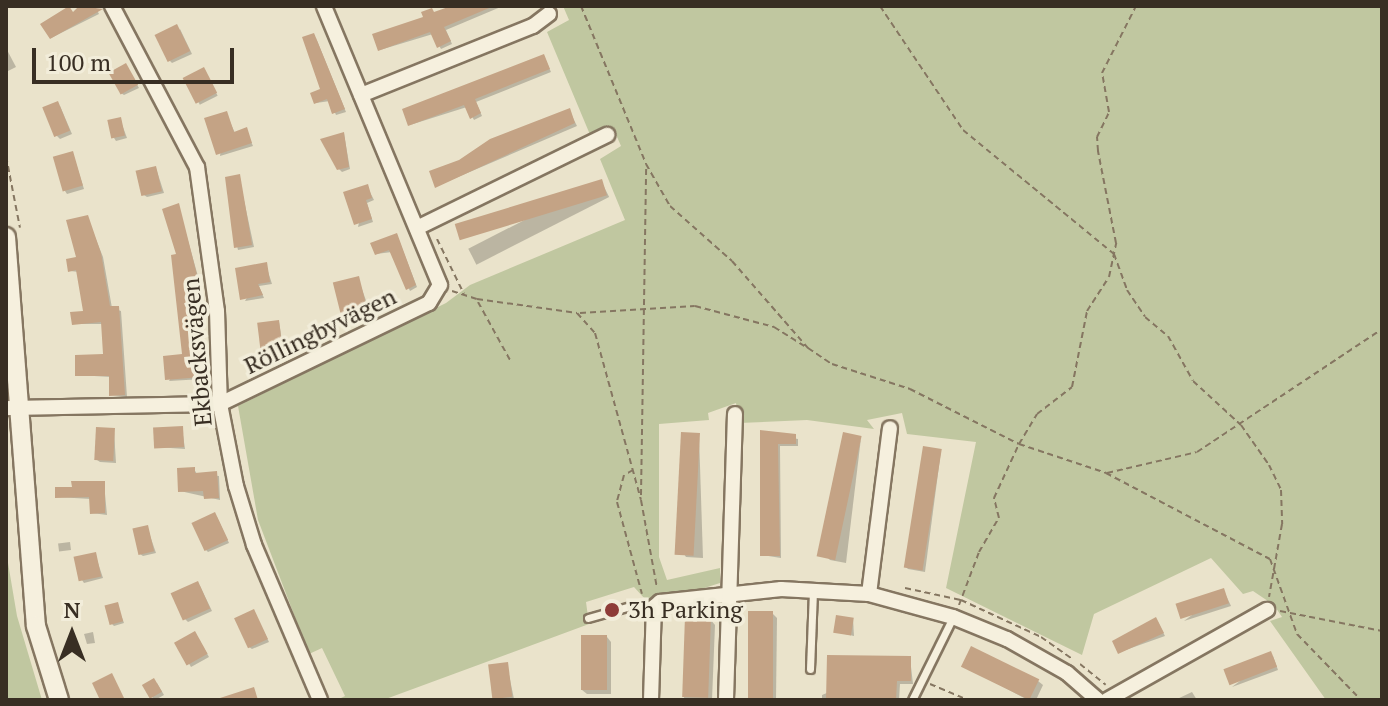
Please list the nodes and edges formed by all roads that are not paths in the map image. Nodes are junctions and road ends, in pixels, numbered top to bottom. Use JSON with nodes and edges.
{"nodes":[{"id":1,"x":112,"y":6,"type":"edge"},
{"id":2,"x":324,"y":6,"type":"edge"},
{"id":3,"x":549,"y":14,"type":"dead end"},
{"id":4,"x":361,"y":95,"type":"junction"},
{"id":5,"x":607,"y":135,"type":"dead end"},
{"id":6,"x":417,"y":228,"type":"junction"},
{"id":7,"x":6,"y":237,"type":"edge"},
{"id":8,"x":220,"y":404,"type":"junction"},
{"id":9,"x":14,"y":407,"type":"edge"},
{"id":10,"x":735,"y":414,"type":"dead end"},
{"id":11,"x":890,"y":428,"type":"dead end"},
{"id":12,"x":813,"y":590,"type":"junction"},
{"id":13,"x":728,"y":591,"type":"junction"},
{"id":14,"x":869,"y":594,"type":"junction"},
{"id":15,"x":652,"y":599,"type":"junction"},
{"id":16,"x":1267,"y":610,"type":"road end"},
{"id":17,"x":953,"y":617,"type":"junction"},
{"id":18,"x":588,"y":618,"type":"dead end"},
{"id":19,"x":810,"y":669,"type":"dead end"},
{"id":20,"x":59,"y":700,"type":"edge"},
{"id":21,"x":320,"y":700,"type":"edge"},
{"id":22,"x":651,"y":700,"type":"edge"},
{"id":23,"x":726,"y":700,"type":"edge"},
{"id":24,"x":912,"y":700,"type":"edge"},
{"id":25,"x":1098,"y":700,"type":"edge"},
{"id":26,"x":1107,"y":700,"type":"edge"}],
"edges":[{"from":1,"to":8,"type":"street","name":"Ekbacksvägen"},
{"from":2,"to":4,"type":"street"},
{"from":3,"to":4,"type":"street"},
{"from":4,"to":6,"type":"street"},
{"from":5,"to":6,"type":"street"},
{"from":6,"to":8,"type":"street","name":"Röllingbyvägen"},
{"from":7,"to":9,"type":"street"},
{"from":8,"to":9,"type":"street","name":"Röllingbyvägen"},
{"from":8,"to":21,"type":"street","name":"Ekbacksvägen"},
{"from":9,"to":20,"type":"street"},
{"from":10,"to":13,"type":"street"},
{"from":11,"to":14,"type":"street"},
{"from":12,"to":13,"type":"street"},
{"from":12,"to":14,"type":"street"},
{"from":12,"to":19,"type":"lane"},
{"from":13,"to":15,"type":"street"},
{"from":13,"to":23,"type":"street"},
{"from":14,"to":17,"type":"street"},
{"from":15,"to":18,"type":"lane"},
{"from":15,"to":22,"type":"street"},
{"from":16,"to":26,"type":"street"},
{"from":17,"to":24,"type":"lane"},
{"from":17,"to":25,"type":"street"}]}
